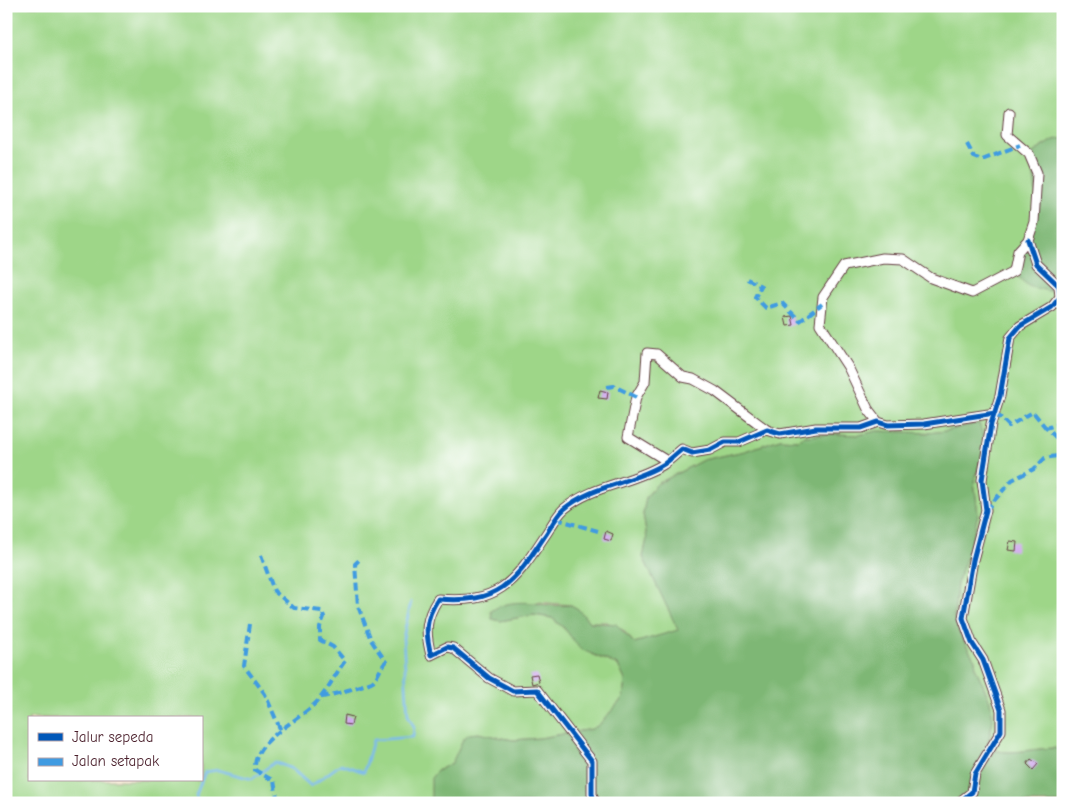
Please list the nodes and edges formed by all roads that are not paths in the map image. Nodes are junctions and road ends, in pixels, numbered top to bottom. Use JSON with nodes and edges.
{"nodes":[{"id":1,"x":1009,"y":112,"type":"dead end"},
{"id":2,"x":1028,"y":240,"type":"junction"},
{"id":3,"x":995,"y":413,"type":"junction"},
{"id":4,"x":878,"y":422,"type":"junction"},
{"id":5,"x":767,"y":430,"type":"junction"},
{"id":6,"x":667,"y":461,"type":"junction"},
{"id":7,"x":595,"y":803,"type":"edge"},
{"id":8,"x":958,"y":803,"type":"edge"}],
"edges":[{"from":1,"to":2,"type":"street"},
{"from":2,"to":3,"type":"street"},
{"from":2,"to":4,"type":"street"},
{"from":3,"to":4,"type":"street"},
{"from":3,"to":8,"type":"street"},
{"from":4,"to":5,"type":"street"},
{"from":5,"to":6,"type":"street"},
{"from":5,"to":6,"type":"street"},
{"from":6,"to":7,"type":"street"}]}
